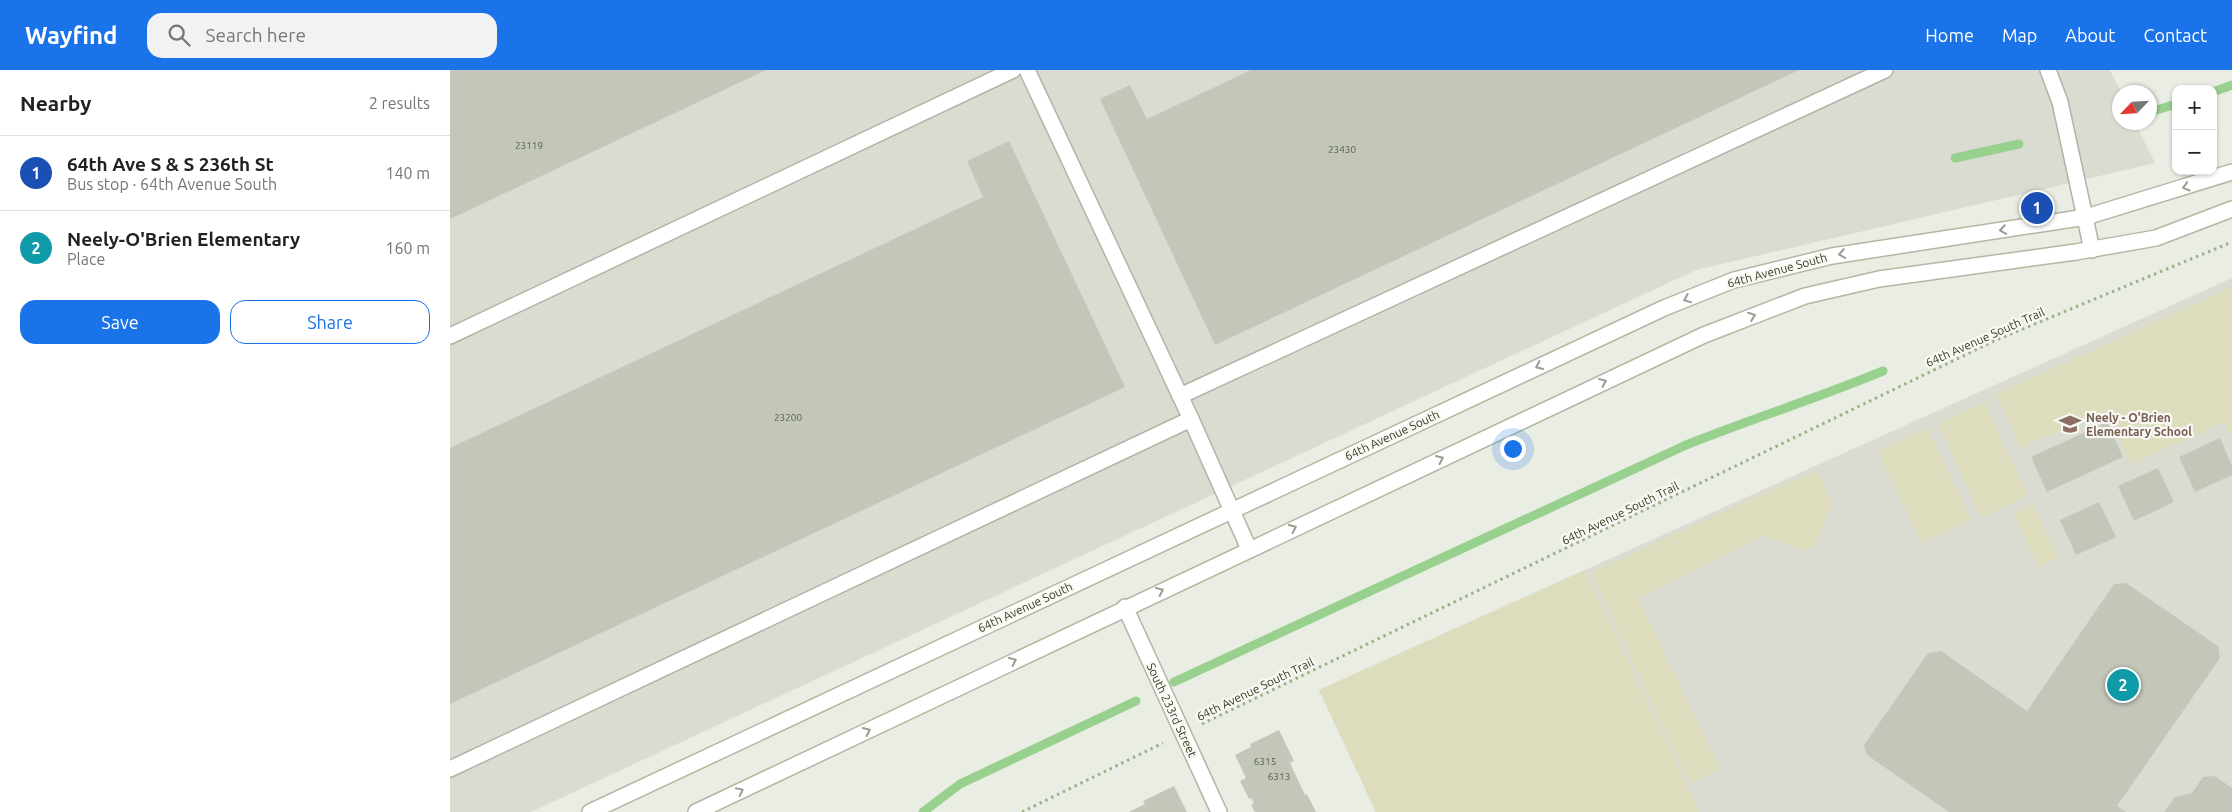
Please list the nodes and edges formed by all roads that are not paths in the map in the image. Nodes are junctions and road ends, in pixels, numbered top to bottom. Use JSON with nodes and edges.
{"nodes":[{"id":1,"x":1013,"y":70,"type":"edge"},
{"id":2,"x":1027,"y":70,"type":"edge"},
{"id":3,"x":1884,"y":70,"type":"edge"},
{"id":4,"x":2048,"y":70,"type":"edge"},
{"id":5,"x":2232,"y":172,"type":"edge"},
{"id":6,"x":2232,"y":210,"type":"edge"},
{"id":7,"x":2086,"y":217,"type":"junction"},
{"id":8,"x":2092,"y":250,"type":"junction"},
{"id":9,"x":450,"y":336,"type":"edge"},
{"id":10,"x":1180,"y":396,"type":"junction"},
{"id":11,"x":1190,"y":419,"type":"junction"},
{"id":12,"x":1231,"y":509,"type":"junction"},
{"id":13,"x":1249,"y":549,"type":"junction"},
{"id":14,"x":1125,"y":607,"type":"junction"},
{"id":15,"x":450,"y":769,"type":"edge"},
{"id":16,"x":590,"y":812,"type":"edge"},
{"id":17,"x":696,"y":812,"type":"edge"},
{"id":18,"x":1219,"y":812,"type":"edge"}],
"edges":[{"from":1,"to":9,"type":"street"},
{"from":2,"to":10,"type":"street"},
{"from":3,"to":10,"type":"street"},
{"from":4,"to":7,"type":"street"},
{"from":5,"to":7,"type":"street","name":"64th Avenue South","one_way":true},
{"from":6,"to":8,"type":"street"},
{"from":7,"to":8,"type":"street"},
{"from":7,"to":12,"type":"street","name":"64th Avenue South","one_way":true},
{"from":13,"to":8,"type":"street","one_way":true},
{"from":10,"to":11,"type":"street"},
{"from":11,"to":12,"type":"street"},
{"from":11,"to":15,"type":"street"},
{"from":12,"to":13,"type":"street"},
{"from":12,"to":16,"type":"street","name":"64th Avenue South"},
{"from":14,"to":13,"type":"street","one_way":true},
{"from":17,"to":14,"type":"street","one_way":true},
{"from":14,"to":18,"type":"street","name":"South 233rd Street"}]}
